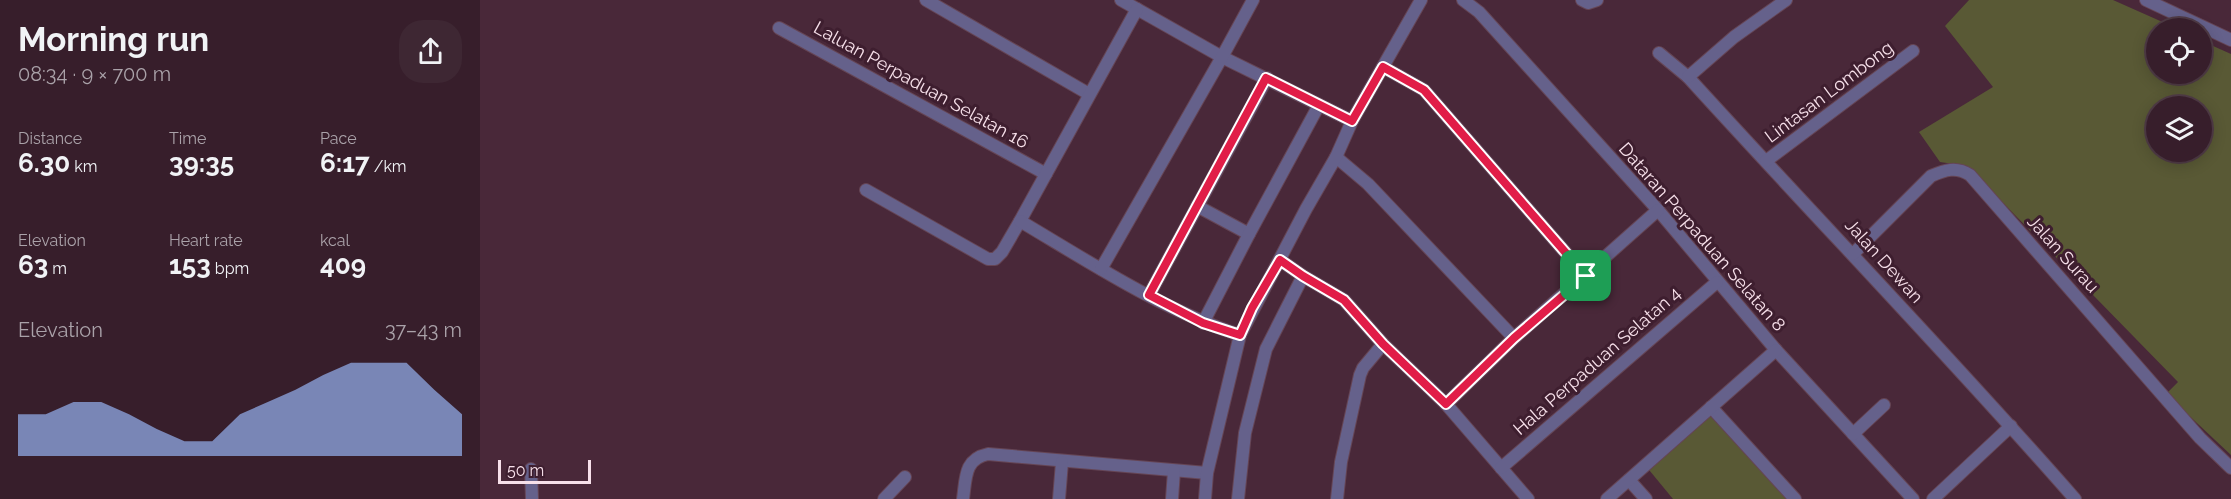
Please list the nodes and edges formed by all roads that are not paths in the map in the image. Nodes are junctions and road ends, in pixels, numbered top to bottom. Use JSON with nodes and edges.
{"nodes":[{"id":1,"x":926,"y":0,"type":"edge"},
{"id":2,"x":1121,"y":0,"type":"edge"},
{"id":3,"x":1253,"y":0,"type":"edge"},
{"id":4,"x":1421,"y":0,"type":"edge"},
{"id":5,"x":1463,"y":0,"type":"edge"},
{"id":6,"x":1582,"y":0,"type":"edge"},
{"id":7,"x":1597,"y":0,"type":"edge"},
{"id":8,"x":1786,"y":0,"type":"edge"},
{"id":9,"x":2146,"y":0,"type":"edge"},
{"id":10,"x":1137,"y":9,"type":"junction"},
{"id":11,"x":779,"y":28,"type":"dead end"},
{"id":12,"x":2231,"y":40,"type":"edge"},
{"id":13,"x":1913,"y":51,"type":"dead end"},
{"id":14,"x":1659,"y":53,"type":"dead end"},
{"id":15,"x":1222,"y":57,"type":"junction"},
{"id":16,"x":1383,"y":67,"type":"junction"},
{"id":17,"x":1688,"y":76,"type":"junction"},
{"id":18,"x":1266,"y":78,"type":"junction"},
{"id":19,"x":1089,"y":94,"type":"junction"},
{"id":20,"x":1319,"y":105,"type":"junction"},
{"id":21,"x":1352,"y":121,"type":"junction"},
{"id":22,"x":1336,"y":157,"type":"junction"},
{"id":23,"x":1766,"y":161,"type":"junction"},
{"id":24,"x":1046,"y":174,"type":"junction"},
{"id":25,"x":866,"y":190,"type":"dead end"},
{"id":26,"x":1197,"y":206,"type":"junction"},
{"id":27,"x":1658,"y":210,"type":"junction"},
{"id":28,"x":1020,"y":221,"type":"junction"},
{"id":29,"x":1249,"y":234,"type":"junction"},
{"id":30,"x":1853,"y":254,"type":"junction"},
{"id":31,"x":1280,"y":260,"type":"junction"},
{"id":32,"x":1101,"y":269,"type":"junction"},
{"id":33,"x":1303,"y":276,"type":"junction"},
{"id":34,"x":1586,"y":276,"type":"junction"},
{"id":35,"x":1717,"y":282,"type":"junction"},
{"id":36,"x":1149,"y":295,"type":"junction"},
{"id":37,"x":1203,"y":323,"type":"junction"},
{"id":38,"x":1240,"y":335,"type":"junction"},
{"id":39,"x":1514,"y":338,"type":"junction"},
{"id":40,"x":1383,"y":344,"type":"junction"},
{"id":41,"x":1776,"y":350,"type":"junction"},
{"id":42,"x":1446,"y":404,"type":"junction"},
{"id":43,"x":1884,"y":405,"type":"dead end"},
{"id":44,"x":1711,"y":407,"type":"junction"},
{"id":45,"x":2011,"y":426,"type":"junction"},
{"id":46,"x":1853,"y":434,"type":"junction"},
{"id":47,"x":1062,"y":462,"type":"junction"},
{"id":48,"x":1501,"y":468,"type":"junction"},
{"id":49,"x":2231,"y":468,"type":"edge"},
{"id":50,"x":531,"y":469,"type":"dead end"},
{"id":51,"x":1174,"y":471,"type":"junction"},
{"id":52,"x":1207,"y":473,"type":"junction"},
{"id":53,"x":905,"y":477,"type":"dead end"},
{"id":54,"x":1629,"y":480,"type":"junction"},
{"id":55,"x":532,"y":499,"type":"edge"},
{"id":56,"x":884,"y":499,"type":"edge"},
{"id":57,"x":963,"y":499,"type":"edge"},
{"id":58,"x":1059,"y":499,"type":"edge"},
{"id":59,"x":1172,"y":499,"type":"edge"},
{"id":60,"x":1205,"y":499,"type":"edge"},
{"id":61,"x":1238,"y":499,"type":"edge"},
{"id":62,"x":1337,"y":499,"type":"edge"},
{"id":63,"x":1528,"y":499,"type":"edge"},
{"id":64,"x":1607,"y":499,"type":"edge"},
{"id":65,"x":1646,"y":499,"type":"edge"},
{"id":66,"x":1795,"y":499,"type":"edge"},
{"id":67,"x":1913,"y":499,"type":"edge"},
{"id":68,"x":1932,"y":499,"type":"edge"},
{"id":69,"x":2075,"y":499,"type":"edge"}],
"edges":[{"from":1,"to":19,"type":"street"},
{"from":2,"to":10,"type":"street"},
{"from":3,"to":15,"type":"street"},
{"from":4,"to":16,"type":"street"},
{"from":5,"to":27,"type":"street","name":"Dataran Perpaduan Selatan 8"},
{"from":6,"to":7,"type":"street"},
{"from":8,"to":17,"type":"street"},
{"from":9,"to":12,"type":"street"},
{"from":10,"to":15,"type":"street"},
{"from":10,"to":19,"type":"street"},
{"from":11,"to":24,"type":"street","name":"Laluan Perpaduan Selatan 16"},
{"from":13,"to":23,"type":"street","name":"Lintasan Lombong"},
{"from":14,"to":17,"type":"street","name":"Jalan Dewan"},
{"from":15,"to":18,"type":"street"},
{"from":15,"to":32,"type":"street"},
{"from":16,"to":21,"type":"street"},
{"from":16,"to":34,"type":"street"},
{"from":17,"to":23,"type":"street","name":"Jalan Dewan"},
{"from":18,"to":20,"type":"street"},
{"from":18,"to":26,"type":"street"},
{"from":19,"to":24,"type":"street"},
{"from":20,"to":21,"type":"street"},
{"from":20,"to":29,"type":"street"},
{"from":21,"to":22,"type":"street"},
{"from":22,"to":31,"type":"street"},
{"from":22,"to":39,"type":"street"},
{"from":23,"to":30,"type":"street","name":"Jalan Dewan"},
{"from":24,"to":28,"type":"street"},
{"from":25,"to":28,"type":"street"},
{"from":26,"to":29,"type":"street"},
{"from":26,"to":36,"type":"street"},
{"from":27,"to":34,"type":"street"},
{"from":27,"to":35,"type":"street","name":"Dataran Perpaduan Selatan 8"},
{"from":28,"to":32,"type":"street"},
{"from":29,"to":37,"type":"street"},
{"from":30,"to":45,"type":"street","name":"Jalan Dewan"},
{"from":30,"to":49,"type":"street","name":"Jalan Surau"},
{"from":31,"to":33,"type":"street"},
{"from":31,"to":38,"type":"street"},
{"from":32,"to":36,"type":"street"},
{"from":33,"to":40,"type":"street"},
{"from":33,"to":61,"type":"street"},
{"from":34,"to":39,"type":"street"},
{"from":35,"to":41,"type":"street","name":"Dataran Perpaduan Selatan 8"},
{"from":35,"to":48,"type":"street","name":"Hala Perpaduan Selatan 4"},
{"from":36,"to":37,"type":"street"},
{"from":37,"to":38,"type":"street"},
{"from":38,"to":52,"type":"street"},
{"from":39,"to":42,"type":"street"},
{"from":40,"to":42,"type":"street"},
{"from":40,"to":62,"type":"street"},
{"from":41,"to":44,"type":"street"},
{"from":41,"to":46,"type":"street","name":"Dataran Perpaduan Selatan 8"},
{"from":42,"to":48,"type":"street"},
{"from":43,"to":46,"type":"street"},
{"from":44,"to":54,"type":"street"},
{"from":44,"to":66,"type":"street"},
{"from":45,"to":68,"type":"street"},
{"from":45,"to":69,"type":"street","name":"Jalan Dewan"},
{"from":46,"to":67,"type":"street","name":"Dataran Perpaduan Selatan 8"},
{"from":47,"to":51,"type":"street"},
{"from":47,"to":57,"type":"street"},
{"from":47,"to":58,"type":"street"},
{"from":48,"to":63,"type":"street"},
{"from":50,"to":55,"type":"street"},
{"from":51,"to":52,"type":"street"},
{"from":51,"to":59,"type":"street"},
{"from":52,"to":60,"type":"street"},
{"from":53,"to":56,"type":"street"},
{"from":54,"to":64,"type":"street"},
{"from":54,"to":65,"type":"street"}]}
